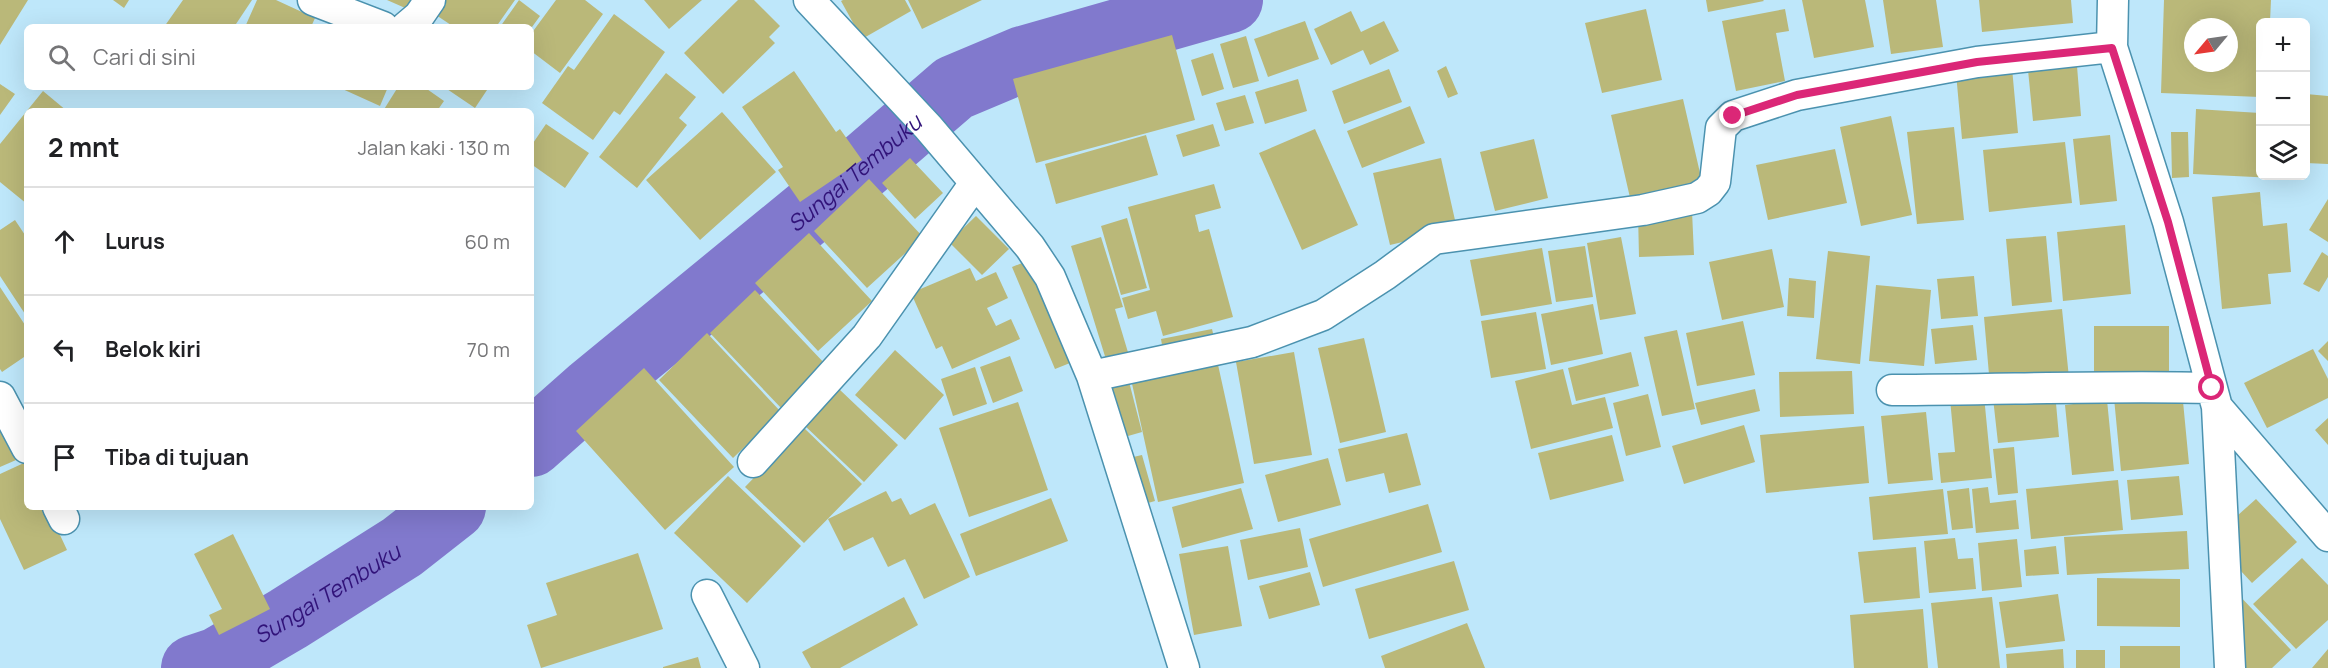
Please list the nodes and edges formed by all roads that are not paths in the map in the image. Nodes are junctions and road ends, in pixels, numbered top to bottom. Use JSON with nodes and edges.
{"nodes":[{"id":1,"x":313,"y":0,"type":"edge"},
{"id":2,"x":430,"y":0,"type":"edge"},
{"id":3,"x":809,"y":0,"type":"edge"},
{"id":4,"x":2114,"y":0,"type":"edge"},
{"id":5,"x":375,"y":24,"type":"edge"},
{"id":6,"x":410,"y":24,"type":"edge"},
{"id":7,"x":2112,"y":48,"type":"junction"},
{"id":8,"x":975,"y":183,"type":"junction"},
{"id":9,"x":1092,"y":376,"type":"junction"},
{"id":10,"x":1892,"y":390,"type":"dead end"},
{"id":11,"x":0,"y":397,"type":"edge"},
{"id":12,"x":2214,"y":398,"type":"junction"},
{"id":13,"x":24,"y":442,"type":"edge"},
{"id":14,"x":753,"y":462,"type":"dead end"},
{"id":15,"x":2328,"y":536,"type":"edge"},
{"id":16,"x":708,"y":596,"type":"dead end"},
{"id":17,"x":744,"y":668,"type":"edge"},
{"id":18,"x":1184,"y":668,"type":"edge"},
{"id":19,"x":2230,"y":668,"type":"edge"}],
"edges":[{"from":1,"to":5,"type":"street"},
{"from":2,"to":6,"type":"street"},
{"from":3,"to":8,"type":"street"},
{"from":4,"to":7,"type":"street"},
{"from":7,"to":9,"type":"street"},
{"from":7,"to":12,"type":"street"},
{"from":8,"to":9,"type":"street"},
{"from":8,"to":14,"type":"street"},
{"from":9,"to":18,"type":"street"},
{"from":10,"to":12,"type":"street"},
{"from":11,"to":13,"type":"street"},
{"from":12,"to":15,"type":"street"},
{"from":12,"to":19,"type":"street"},
{"from":16,"to":17,"type":"street"}]}
